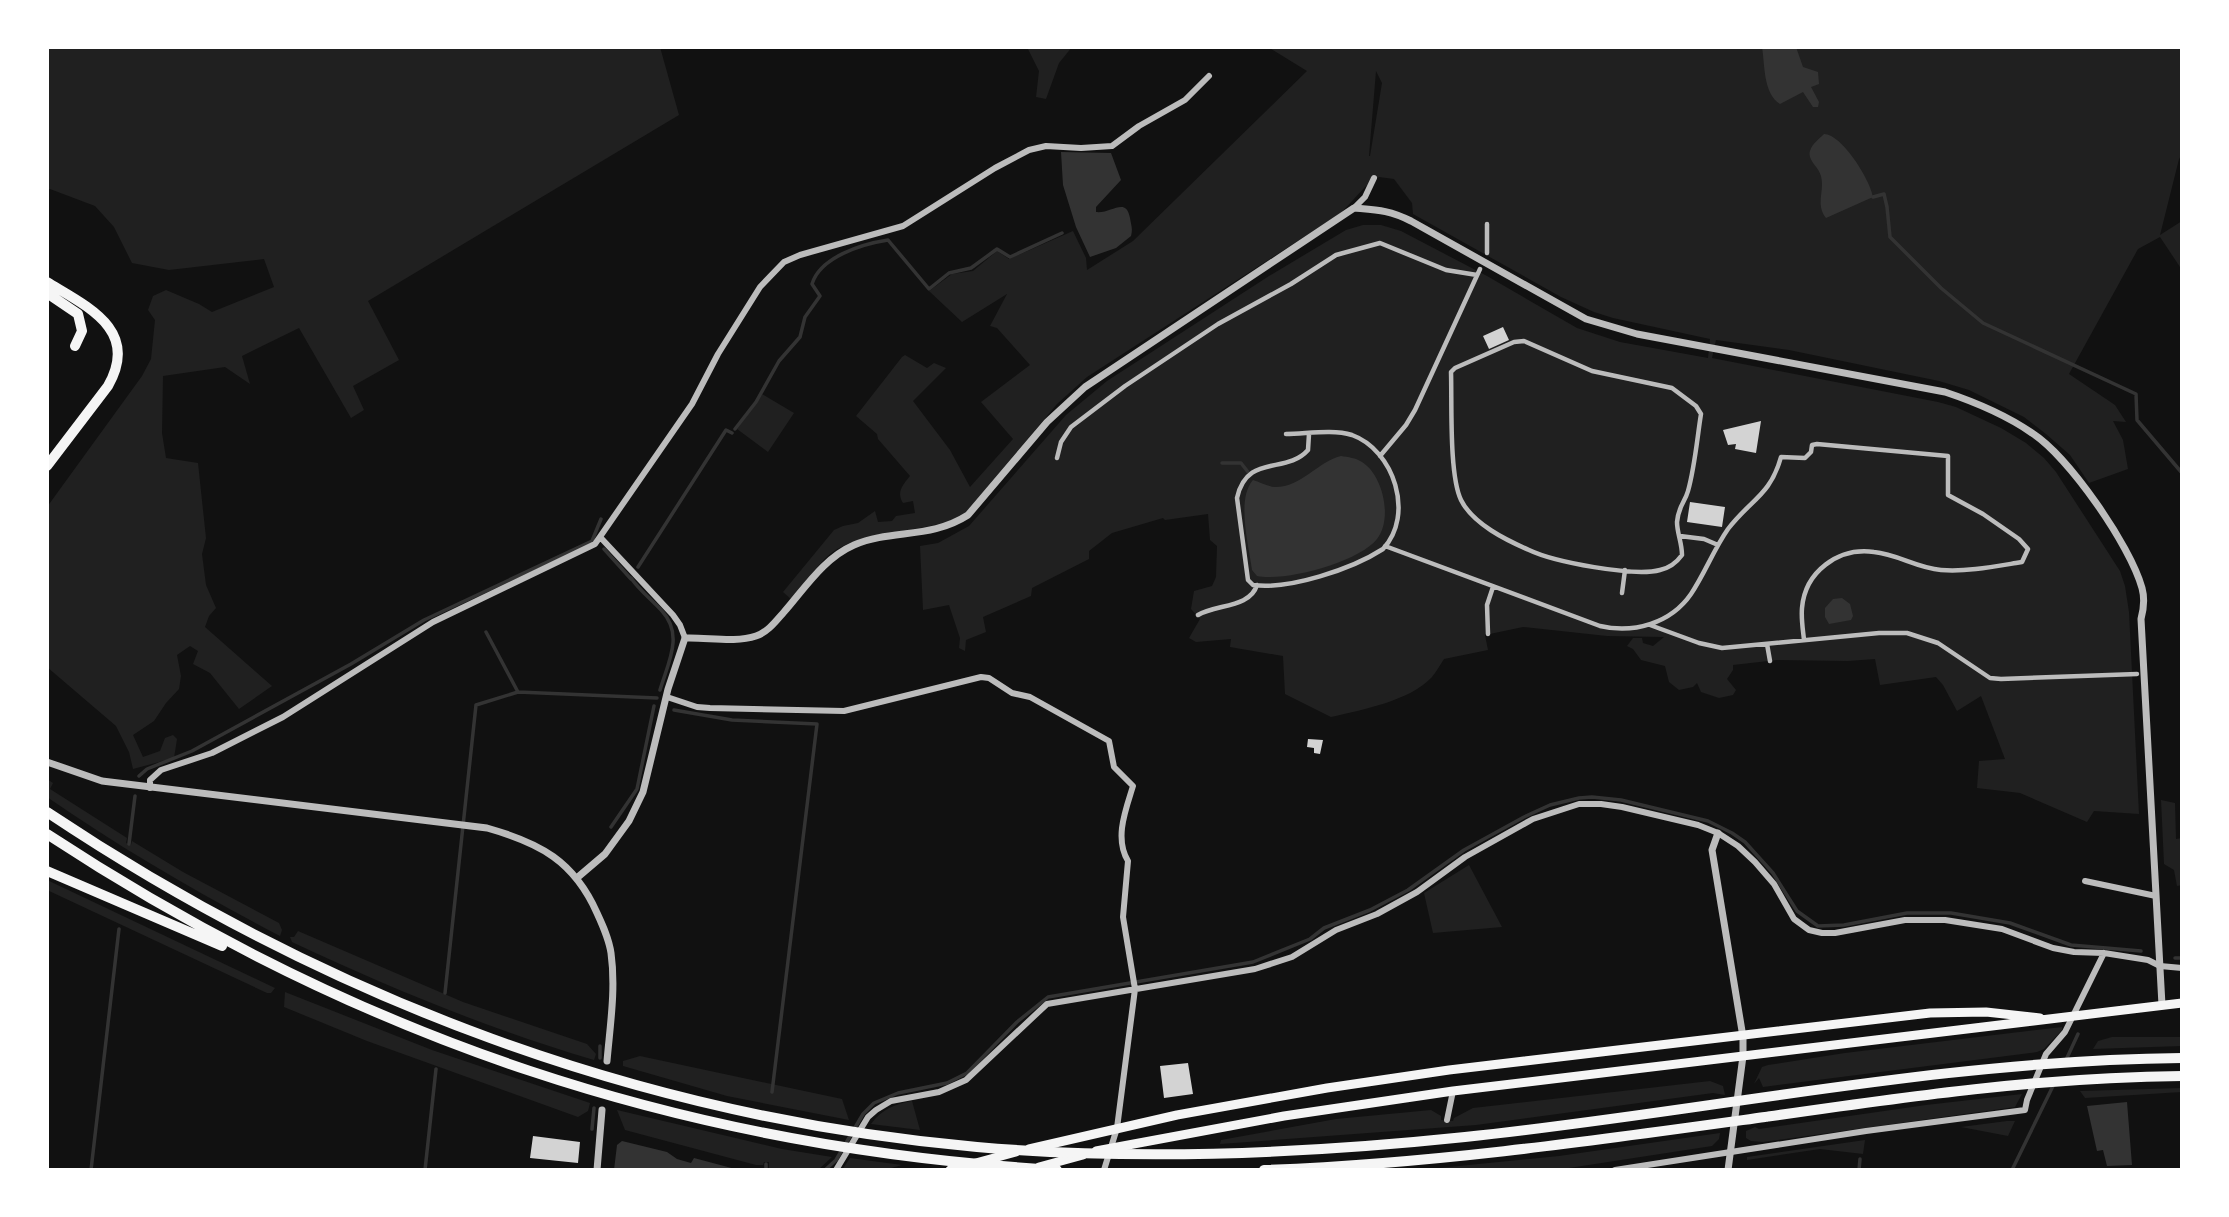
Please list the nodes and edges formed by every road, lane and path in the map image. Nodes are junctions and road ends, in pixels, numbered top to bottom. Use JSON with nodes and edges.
{"nodes":[{"id":1,"x":1209,"y":76,"type":"dead end"},
{"id":2,"x":1374,"y":178,"type":"dead end"},
{"id":3,"x":1354,"y":208,"type":"junction"},
{"id":4,"x":1487,"y":224,"type":"dead end"},
{"id":5,"x":1486,"y":253,"type":"dead end"},
{"id":6,"x":1480,"y":269,"type":"dead end"},
{"id":7,"x":1477,"y":275,"type":"junction"},
{"id":8,"x":47,"y":282,"type":"edge"},
{"id":9,"x":47,"y":293,"type":"edge"},
{"id":10,"x":75,"y":346,"type":"dead end"},
{"id":11,"x":1286,"y":434,"type":"dead end"},
{"id":12,"x":1309,"y":434,"type":"junction"},
{"id":13,"x":1380,"y":456,"type":"junction"},
{"id":14,"x":1057,"y":458,"type":"dead end"},
{"id":15,"x":47,"y":466,"type":"edge"},
{"id":16,"x":1680,"y":536,"type":"junction"},
{"id":17,"x":601,"y":538,"type":"junction"},
{"id":18,"x":1718,"y":545,"type":"junction"},
{"id":19,"x":1385,"y":546,"type":"junction"},
{"id":20,"x":1625,"y":570,"type":"junction"},
{"id":21,"x":1257,"y":585,"type":"junction"},
{"id":22,"x":1493,"y":587,"type":"junction"},
{"id":23,"x":1622,"y":593,"type":"dead end"},
{"id":24,"x":1198,"y":615,"type":"dead end"},
{"id":25,"x":1649,"y":625,"type":"junction"},
{"id":26,"x":1488,"y":634,"type":"dead end"},
{"id":27,"x":685,"y":638,"type":"junction"},
{"id":28,"x":1804,"y":640,"type":"junction"},
{"id":29,"x":1767,"y":644,"type":"junction"},
{"id":30,"x":1770,"y":661,"type":"dead end"},
{"id":31,"x":2137,"y":674,"type":"dead end"},
{"id":32,"x":667,"y":697,"type":"junction"},
{"id":33,"x":47,"y":762,"type":"edge"},
{"id":34,"x":150,"y":788,"type":"junction"},
{"id":35,"x":47,"y":812,"type":"edge"},
{"id":36,"x":47,"y":834,"type":"edge"},
{"id":37,"x":1718,"y":834,"type":"junction"},
{"id":38,"x":47,"y":871,"type":"edge"},
{"id":39,"x":578,"y":877,"type":"junction"},
{"id":40,"x":2085,"y":881,"type":"dead end"},
{"id":41,"x":2156,"y":896,"type":"junction"},
{"id":42,"x":2104,"y":953,"type":"junction"},
{"id":43,"x":2160,"y":966,"type":"junction"},
{"id":44,"x":2182,"y":968,"type":"edge"},
{"id":45,"x":314,"y":985,"type":"junction"},
{"id":46,"x":1135,"y":989,"type":"junction"},
{"id":47,"x":2182,"y":1003,"type":"edge"},
{"id":48,"x":2162,"y":1005,"type":"junction"},
{"id":49,"x":2073,"y":1017,"type":"junction"},
{"id":50,"x":1743,"y":1037,"type":"junction"},
{"id":51,"x":1743,"y":1056,"type":"junction"},
{"id":52,"x":2182,"y":1058,"type":"edge"},
{"id":53,"x":607,"y":1061,"type":"dead end"},
{"id":54,"x":2182,"y":1076,"type":"edge"},
{"id":55,"x":1453,"y":1091,"type":"junction"},
{"id":56,"x":603,"y":1110,"type":"dead end"},
{"id":57,"x":1447,"y":1120,"type":"dead end"},
{"id":58,"x":1117,"y":1128,"type":"junction"},
{"id":59,"x":1111,"y":1147,"type":"junction"},
{"id":60,"x":1731,"y":1152,"type":"junction"},
{"id":61,"x":597,"y":1170,"type":"edge"},
{"id":62,"x":836,"y":1170,"type":"edge"},
{"id":63,"x":950,"y":1170,"type":"edge"},
{"id":64,"x":1027,"y":1170,"type":"edge"},
{"id":65,"x":1057,"y":1170,"type":"edge"},
{"id":66,"x":1104,"y":1170,"type":"edge"},
{"id":67,"x":1264,"y":1170,"type":"edge"},
{"id":68,"x":1615,"y":1170,"type":"edge"},
{"id":69,"x":1728,"y":1170,"type":"edge"}],
"edges":[{"from":1,"to":17,"type":"street"},
{"from":2,"to":3,"type":"street"},
{"from":3,"to":27,"type":"street"},
{"from":3,"to":41,"type":"street"},
{"from":4,"to":5,"type":"street"},
{"from":6,"to":7,"type":"street"},
{"from":7,"to":13,"type":"street"},
{"from":7,"to":14,"type":"street"},
{"from":8,"to":15,"type":"highway"},
{"from":9,"to":10,"type":"highway"},
{"from":11,"to":12,"type":"street"},
{"from":12,"to":13,"type":"street"},
{"from":12,"to":21,"type":"street"},
{"from":13,"to":19,"type":"street"},
{"from":16,"to":18,"type":"street"},
{"from":16,"to":20,"type":"street"},
{"from":16,"to":20,"type":"street"},
{"from":17,"to":27,"type":"street"},
{"from":17,"to":34,"type":"street"},
{"from":18,"to":25,"type":"street"},
{"from":18,"to":28,"type":"street"},
{"from":19,"to":21,"type":"street"},
{"from":19,"to":22,"type":"street"},
{"from":20,"to":23,"type":"street"},
{"from":21,"to":24,"type":"street"},
{"from":22,"to":25,"type":"street"},
{"from":22,"to":26,"type":"street"},
{"from":25,"to":29,"type":"street"},
{"from":27,"to":32,"type":"street"},
{"from":28,"to":29,"type":"street"},
{"from":28,"to":31,"type":"street"},
{"from":29,"to":30,"type":"street"},
{"from":32,"to":39,"type":"street"},
{"from":32,"to":46,"type":"street"},
{"from":33,"to":34,"type":"street"},
{"from":34,"to":39,"type":"street"},
{"from":35,"to":52,"type":"highway"},
{"from":36,"to":45,"type":"highway"},
{"from":37,"to":42,"type":"street"},
{"from":37,"to":46,"type":"street"},
{"from":37,"to":50,"type":"street"},
{"from":38,"to":45,"type":"highway"},
{"from":39,"to":53,"type":"street"},
{"from":40,"to":41,"type":"street"},
{"from":41,"to":43,"type":"street"},
{"from":42,"to":43,"type":"street"},
{"from":42,"to":49,"type":"street"},
{"from":43,"to":44,"type":"street"},
{"from":43,"to":48,"type":"street"},
{"from":45,"to":65,"type":"highway"},
{"from":46,"to":58,"type":"street"},
{"from":46,"to":62,"type":"street"},
{"from":47,"to":48,"type":"main road"},
{"from":48,"to":49,"type":"main road"},
{"from":49,"to":50,"type":"main road"},
{"from":49,"to":51,"type":"main road"},
{"from":49,"to":60,"type":"street"},
{"from":50,"to":51,"type":"street"},
{"from":50,"to":58,"type":"main road"},
{"from":51,"to":55,"type":"main road"},
{"from":51,"to":60,"type":"street"},
{"from":54,"to":67,"type":"highway"},
{"from":55,"to":57,"type":"street"},
{"from":55,"to":59,"type":"main road"},
{"from":56,"to":61,"type":"street"},
{"from":58,"to":59,"type":"street"},
{"from":58,"to":63,"type":"main road"},
{"from":59,"to":64,"type":"main road"},
{"from":59,"to":66,"type":"street"},
{"from":60,"to":68,"type":"street"},
{"from":60,"to":69,"type":"street"}]}
